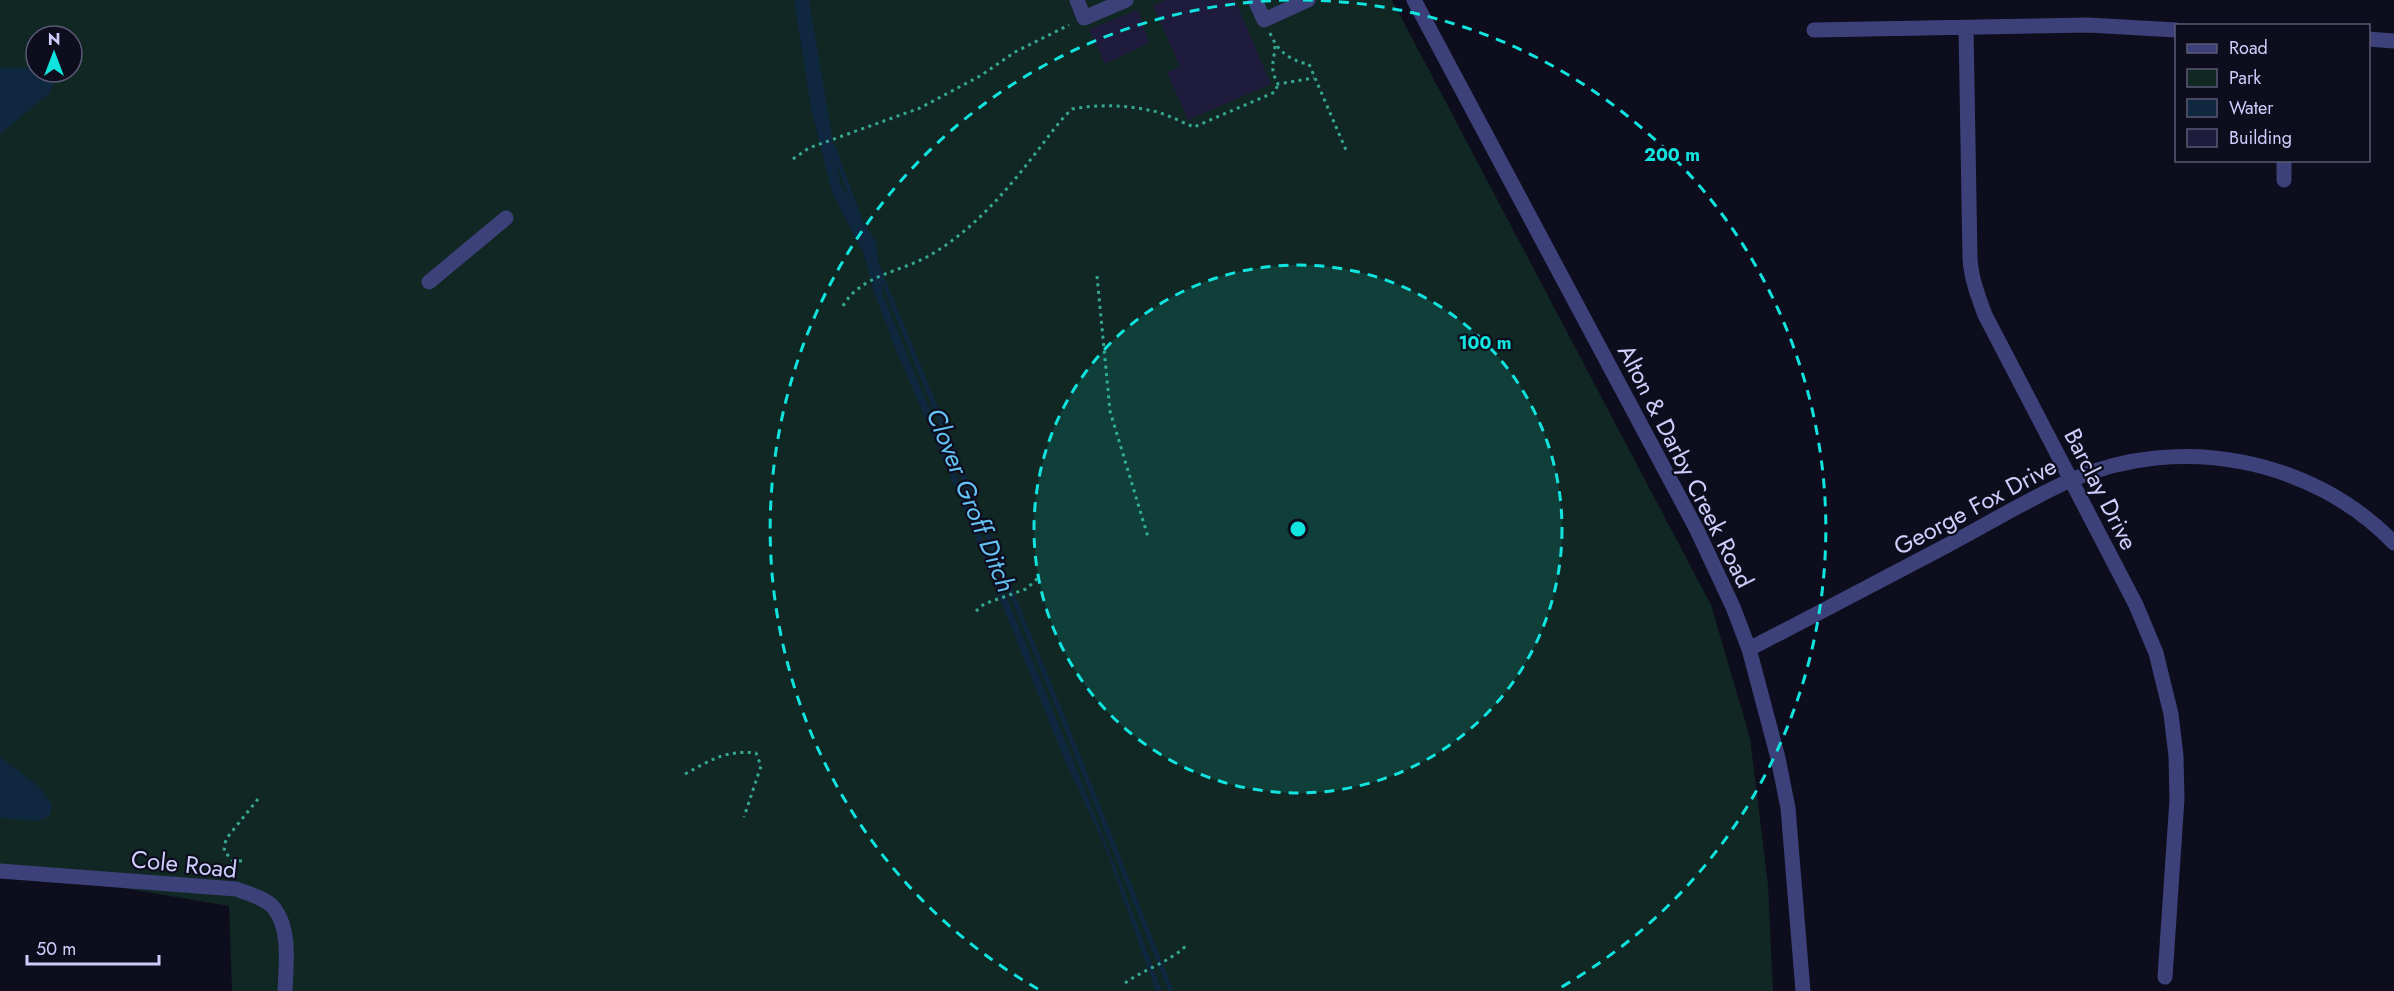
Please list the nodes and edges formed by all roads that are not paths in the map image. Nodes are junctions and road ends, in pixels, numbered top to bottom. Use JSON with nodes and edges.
{"nodes":[{"id":1,"x":1077,"y":0,"type":"edge"},
{"id":2,"x":1126,"y":0,"type":"edge"},
{"id":3,"x":1255,"y":0,"type":"edge"},
{"id":4,"x":1308,"y":0,"type":"edge"},
{"id":5,"x":1414,"y":0,"type":"edge"},
{"id":6,"x":1966,"y":28,"type":"junction"},
{"id":7,"x":1814,"y":30,"type":"dead end"},
{"id":8,"x":2175,"y":30,"type":"edge"},
{"id":9,"x":2370,"y":39,"type":"edge"},
{"id":10,"x":2394,"y":41,"type":"edge"},
{"id":11,"x":2284,"y":162,"type":"edge"},
{"id":12,"x":2284,"y":180,"type":"dead end"},
{"id":13,"x":506,"y":218,"type":"dead end"},
{"id":14,"x":429,"y":282,"type":"dead end"},
{"id":15,"x":2071,"y":480,"type":"junction"},
{"id":16,"x":2394,"y":543,"type":"edge"},
{"id":17,"x":1749,"y":649,"type":"junction"},
{"id":18,"x":0,"y":871,"type":"edge"},
{"id":19,"x":2165,"y":976,"type":"dead end"},
{"id":20,"x":285,"y":991,"type":"edge"},
{"id":21,"x":1803,"y":991,"type":"edge"}],
"edges":[{"from":1,"to":2,"type":"street"},
{"from":3,"to":4,"type":"street"},
{"from":5,"to":17,"type":"street","name":"Alton & Darby Creek Road"},
{"from":6,"to":7,"type":"street"},
{"from":6,"to":8,"type":"street"},
{"from":6,"to":15,"type":"street","name":"Barclay Drive"},
{"from":9,"to":10,"type":"street"},
{"from":11,"to":12,"type":"street"},
{"from":13,"to":14,"type":"street"},
{"from":15,"to":16,"type":"street","name":"George Fox Drive"},
{"from":15,"to":17,"type":"street","name":"George Fox Drive"},
{"from":15,"to":19,"type":"street","name":"Barclay Drive"},
{"from":17,"to":21,"type":"street","name":"Alton & Darby Creek Road"},
{"from":18,"to":20,"type":"street","name":"Cole Road"}]}
